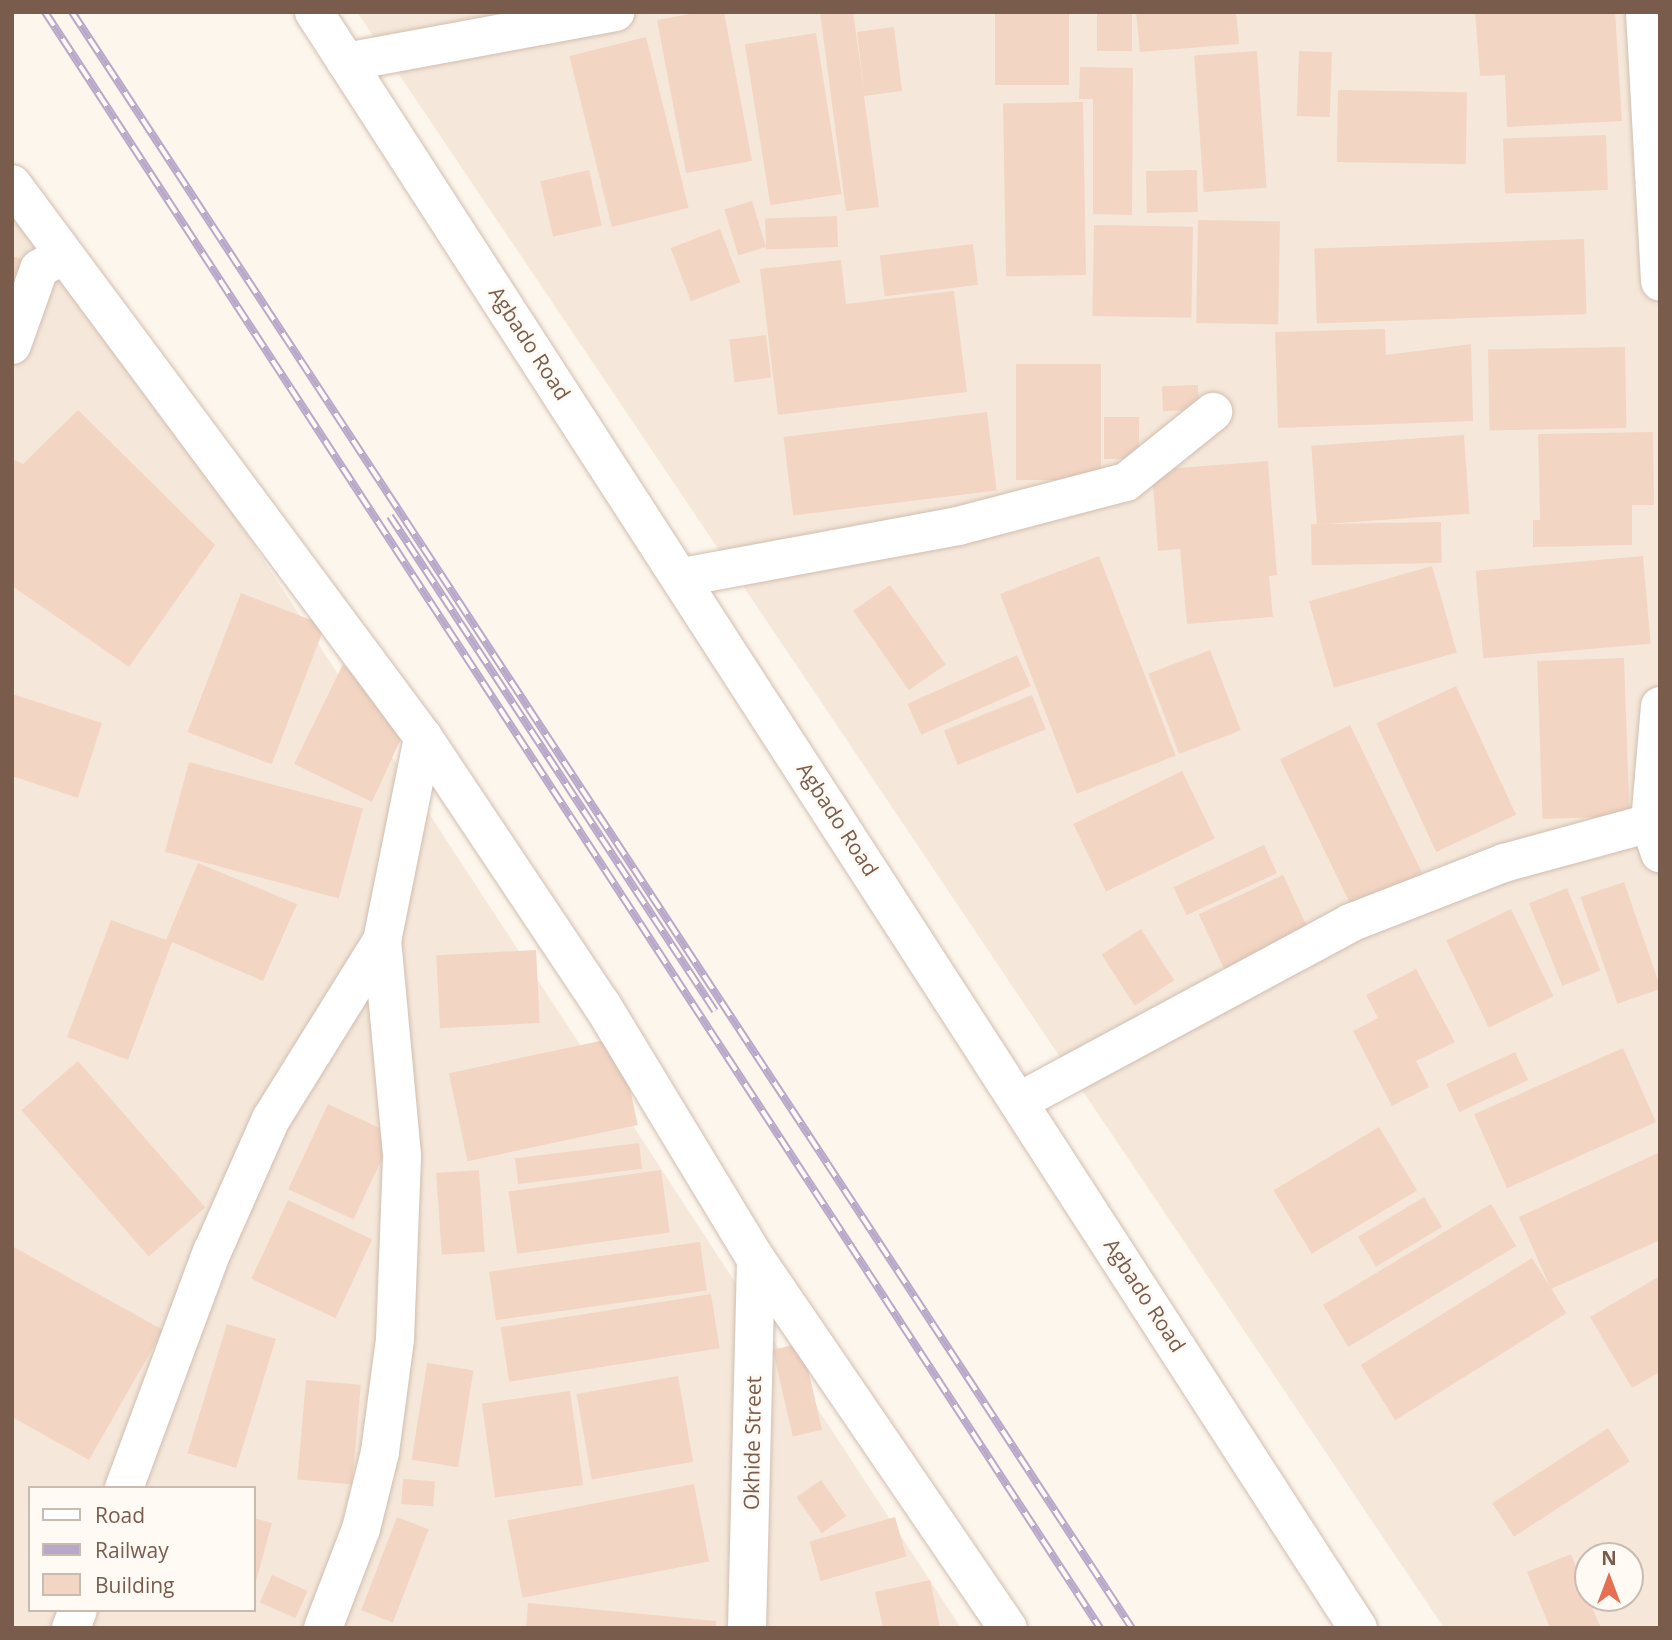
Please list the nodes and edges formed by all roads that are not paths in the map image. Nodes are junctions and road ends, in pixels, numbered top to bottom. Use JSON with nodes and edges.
{"nodes":[{"id":1,"x":314,"y":12,"type":"edge"},
{"id":2,"x":615,"y":12,"type":"edge"},
{"id":3,"x":1650,"y":25,"type":"edge"},
{"id":4,"x":346,"y":62,"type":"junction"},
{"id":5,"x":12,"y":184,"type":"edge"},
{"id":6,"x":61,"y":256,"type":"junction"},
{"id":7,"x":1660,"y":282,"type":"edge"},
{"id":8,"x":12,"y":345,"type":"edge"},
{"id":9,"x":1213,"y":412,"type":"dead end"},
{"id":10,"x":683,"y":578,"type":"junction"},
{"id":11,"x":1660,"y":706,"type":"edge"},
{"id":12,"x":423,"y":737,"type":"junction"},
{"id":13,"x":1655,"y":838,"type":"edge"},
{"id":14,"x":382,"y":941,"type":"junction"},
{"id":15,"x":1020,"y":1101,"type":"junction"},
{"id":16,"x":756,"y":1259,"type":"junction"},
{"id":17,"x":125,"y":1486,"type":"edge"},
{"id":18,"x":323,"y":1628,"type":"edge"},
{"id":19,"x":747,"y":1628,"type":"edge"},
{"id":20,"x":1008,"y":1628,"type":"edge"},
{"id":21,"x":1358,"y":1628,"type":"edge"}],
"edges":[{"from":1,"to":4,"type":"street","name":"Agbado Road"},
{"from":2,"to":4,"type":"street"},
{"from":3,"to":7,"type":"street"},
{"from":4,"to":10,"type":"street","name":"Agbado Road"},
{"from":5,"to":6,"type":"street"},
{"from":6,"to":8,"type":"street"},
{"from":6,"to":12,"type":"street"},
{"from":9,"to":10,"type":"street"},
{"from":10,"to":15,"type":"street","name":"Agbado Road"},
{"from":11,"to":13,"type":"street"},
{"from":12,"to":14,"type":"street"},
{"from":12,"to":16,"type":"street"},
{"from":13,"to":15,"type":"street"},
{"from":14,"to":17,"type":"street"},
{"from":14,"to":18,"type":"street"},
{"from":15,"to":21,"type":"street","name":"Agbado Road"},
{"from":16,"to":19,"type":"street","name":"Okhide Street"},
{"from":16,"to":20,"type":"street"}]}
